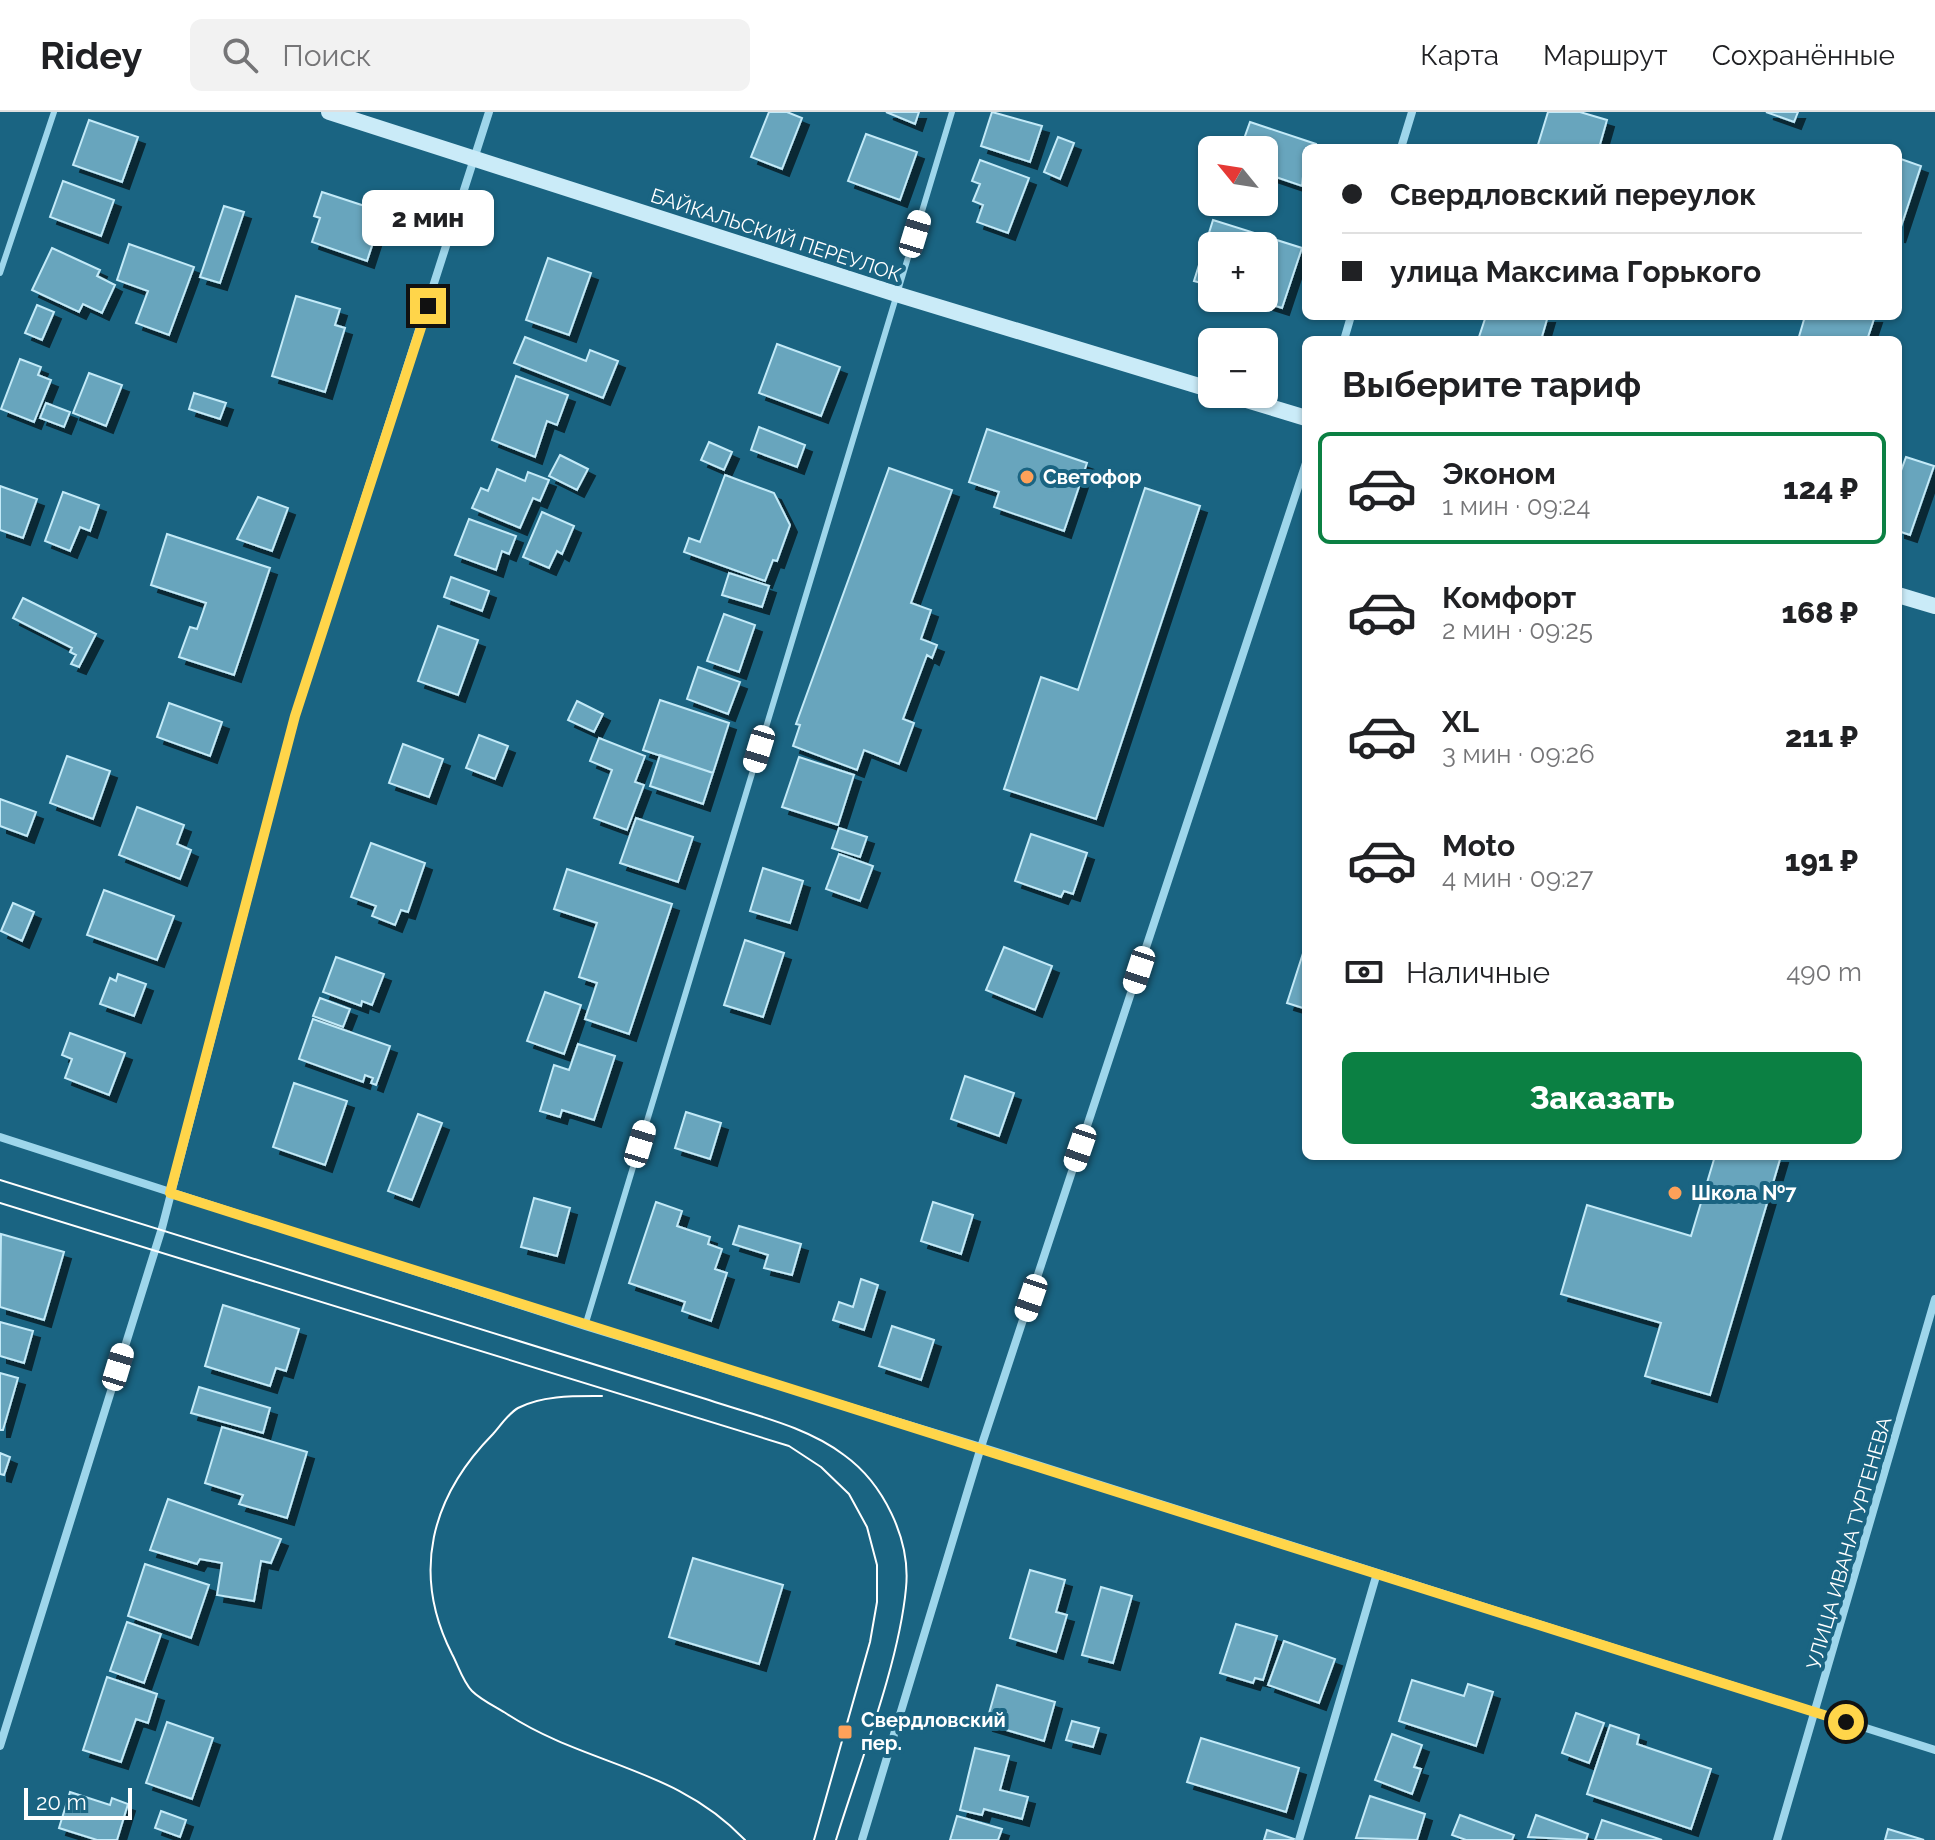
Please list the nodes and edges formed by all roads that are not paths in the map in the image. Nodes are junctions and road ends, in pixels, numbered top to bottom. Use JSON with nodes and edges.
{"nodes":[{"id":1,"x":54,"y":112,"type":"edge"},
{"id":2,"x":329,"y":112,"type":"edge"},
{"id":3,"x":489,"y":112,"type":"edge"},
{"id":4,"x":952,"y":112,"type":"edge"},
{"id":5,"x":1412,"y":112,"type":"edge"},
{"id":6,"x":1402,"y":144,"type":"edge"},
{"id":7,"x":476,"y":159,"type":"junction"},
{"id":8,"x":0,"y":273,"type":"edge"},
{"id":9,"x":896,"y":294,"type":"junction"},
{"id":10,"x":1198,"y":386,"type":"edge"},
{"id":11,"x":1273,"y":408,"type":"edge"},
{"id":12,"x":1302,"y":417,"type":"edge"},
{"id":13,"x":1302,"y":475,"type":"edge"},
{"id":14,"x":1902,"y":596,"type":"edge"},
{"id":15,"x":1935,"y":606,"type":"edge"},
{"id":16,"x":0,"y":1137,"type":"edge"},
{"id":17,"x":170,"y":1193,"type":"junction"},
{"id":18,"x":1935,"y":1299,"type":"edge"},
{"id":19,"x":585,"y":1326,"type":"junction"},
{"id":20,"x":981,"y":1447,"type":"junction"},
{"id":21,"x":1377,"y":1573,"type":"junction"},
{"id":22,"x":1817,"y":1713,"type":"junction"},
{"id":23,"x":0,"y":1746,"type":"edge"},
{"id":24,"x":1935,"y":1750,"type":"edge"},
{"id":25,"x":862,"y":1840,"type":"edge"},
{"id":26,"x":1299,"y":1840,"type":"edge"},
{"id":27,"x":1777,"y":1840,"type":"edge"}],
"edges":[{"from":1,"to":8,"type":"lane"},
{"from":2,"to":7,"type":"main road","name":"БАЙКАЛЬСКИЙ ПЕРЕУЛОК"},
{"from":3,"to":7,"type":"street"},
{"from":4,"to":9,"type":"lane"},
{"from":5,"to":6,"type":"street"},
{"from":7,"to":9,"type":"main road","name":"БАЙКАЛЬСКИЙ ПЕРЕУЛОК"},
{"from":7,"to":17,"type":"street"},
{"from":9,"to":10,"type":"main road","name":"БАЙКАЛЬСКИЙ ПЕРЕУЛОК"},
{"from":9,"to":19,"type":"lane"},
{"from":11,"to":12,"type":"main road"},
{"from":13,"to":20,"type":"street"},
{"from":14,"to":15,"type":"main road"},
{"from":16,"to":17,"type":"street"},
{"from":17,"to":19,"type":"street"},
{"from":17,"to":23,"type":"street"},
{"from":18,"to":22,"type":"street","name":"УЛИЦА ИВАНА ТУРГЕНЕВА"},
{"from":19,"to":20,"type":"street"},
{"from":20,"to":21,"type":"street"},
{"from":20,"to":25,"type":"street"},
{"from":21,"to":22,"type":"street"},
{"from":21,"to":26,"type":"street"},
{"from":22,"to":24,"type":"street"},
{"from":22,"to":27,"type":"street","name":"УЛИЦА ИВАНА ТУРГЕНЕВА"}]}
